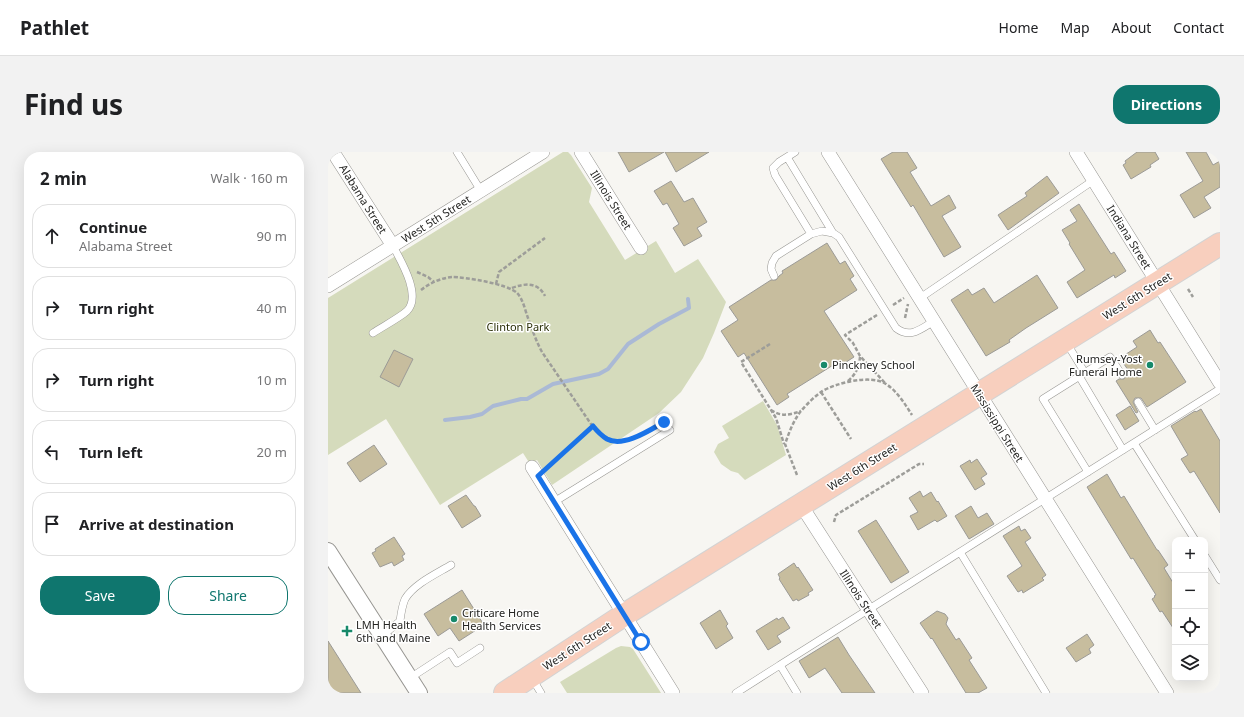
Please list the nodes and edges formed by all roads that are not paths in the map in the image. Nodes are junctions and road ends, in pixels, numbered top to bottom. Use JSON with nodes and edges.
{"nodes":[{"id":1,"x":333,"y":152,"type":"edge"},
{"id":2,"x":457,"y":152,"type":"edge"},
{"id":3,"x":543,"y":152,"type":"edge"},
{"id":4,"x":581,"y":152,"type":"edge"},
{"id":5,"x":795,"y":152,"type":"edge"},
{"id":6,"x":828,"y":152,"type":"edge"},
{"id":7,"x":1076,"y":152,"type":"edge"},
{"id":8,"x":787,"y":157,"type":"junction"},
{"id":9,"x":1094,"y":180,"type":"junction"},
{"id":10,"x":481,"y":190,"type":"junction"},
{"id":11,"x":833,"y":233,"type":"junction"},
{"id":12,"x":811,"y":234,"type":"junction"},
{"id":13,"x":1220,"y":244,"type":"edge"},
{"id":14,"x":393,"y":246,"type":"junction"},
{"id":15,"x":641,"y":248,"type":"dead end"},
{"id":16,"x":774,"y":276,"type":"dead end"},
{"id":17,"x":1158,"y":283,"type":"junction"},
{"id":18,"x":328,"y":286,"type":"edge"},
{"id":19,"x":920,"y":298,"type":"junction"},
{"id":20,"x":934,"y":321,"type":"junction"},
{"id":21,"x":373,"y":333,"type":"dead end"},
{"id":22,"x":1064,"y":341,"type":"junction"},
{"id":23,"x":1082,"y":374,"type":"junction"},
{"id":24,"x":1122,"y":375,"type":"dead end"},
{"id":25,"x":1220,"y":383,"type":"edge"},
{"id":26,"x":1220,"y":389,"type":"edge"},
{"id":27,"x":980,"y":394,"type":"junction"},
{"id":28,"x":1138,"y":402,"type":"dead end"},
{"id":29,"x":670,"y":430,"type":"dead end"},
{"id":30,"x":1156,"y":430,"type":"junction"},
{"id":31,"x":1134,"y":443,"type":"junction"},
{"id":32,"x":1123,"y":450,"type":"junction"},
{"id":33,"x":535,"y":472,"type":"road end"},
{"id":34,"x":1088,"y":472,"type":"junction"},
{"id":35,"x":1045,"y":499,"type":"junction"},
{"id":36,"x":554,"y":502,"type":"junction"},
{"id":37,"x":801,"y":505,"type":"junction"},
{"id":38,"x":1193,"y":537,"type":"edge"},
{"id":39,"x":328,"y":551,"type":"edge"},
{"id":40,"x":960,"y":552,"type":"junction"},
{"id":41,"x":1208,"y":561,"type":"edge"},
{"id":42,"x":451,"y":565,"type":"dead end"},
{"id":43,"x":1220,"y":580,"type":"edge"},
{"id":44,"x":868,"y":610,"type":"junction"},
{"id":45,"x":624,"y":615,"type":"junction"},
{"id":46,"x":382,"y":636,"type":"junction"},
{"id":47,"x":480,"y":648,"type":"dead end"},
{"id":48,"x":780,"y":665,"type":"junction"},
{"id":49,"x":409,"y":678,"type":"junction"},
{"id":50,"x":536,"y":685,"type":"edge"},
{"id":51,"x":419,"y":693,"type":"edge"},
{"id":52,"x":505,"y":693,"type":"edge"},
{"id":53,"x":673,"y":693,"type":"edge"},
{"id":54,"x":736,"y":693,"type":"edge"},
{"id":55,"x":797,"y":693,"type":"edge"},
{"id":56,"x":922,"y":693,"type":"edge"},
{"id":57,"x":1046,"y":693,"type":"edge"},
{"id":58,"x":1167,"y":693,"type":"edge"}],
"edges":[{"from":1,"to":14,"type":"street","name":"Alabama Street"},
{"from":2,"to":10,"type":"lane"},
{"from":3,"to":10,"type":"street","name":"West 5th Street"},
{"from":4,"to":15,"type":"street","name":"Illinois Street"},
{"from":5,"to":8,"type":"lane"},
{"from":6,"to":19,"type":"street","name":"Mississippi Street"},
{"from":7,"to":9,"type":"street","name":"Indiana Street"},
{"from":8,"to":11,"type":"lane"},
{"from":8,"to":12,"type":"lane"},
{"from":9,"to":17,"type":"street","name":"Indiana Street"},
{"from":9,"to":19,"type":"lane"},
{"from":10,"to":14,"type":"street","name":"West 5th Street"},
{"from":11,"to":12,"type":"lane"},
{"from":11,"to":20,"type":"lane"},
{"from":12,"to":16,"type":"lane"},
{"from":13,"to":17,"type":"highway","name":"West 6th Street"},
{"from":14,"to":18,"type":"street","name":"West 5th Street"},
{"from":14,"to":21,"type":"lane"},
{"from":17,"to":22,"type":"highway","name":"West 6th Street"},
{"from":17,"to":25,"type":"street","name":"Indiana Street"},
{"from":19,"to":20,"type":"street","name":"Mississippi Street"},
{"from":20,"to":27,"type":"street","name":"Mississippi Street"},
{"from":22,"to":23,"type":"lane"},
{"from":22,"to":27,"type":"highway","name":"West 6th Street"},
{"from":23,"to":24,"type":"lane"},
{"from":23,"to":32,"type":"lane"},
{"from":23,"to":34,"type":"lane"},
{"from":26,"to":30,"type":"lane"},
{"from":27,"to":35,"type":"street","name":"Mississippi Street"},
{"from":27,"to":37,"type":"highway","name":"West 6th Street"},
{"from":28,"to":30,"type":"lane"},
{"from":29,"to":36,"type":"lane"},
{"from":30,"to":31,"type":"lane"},
{"from":31,"to":32,"type":"lane"},
{"from":31,"to":38,"type":"lane"},
{"from":32,"to":34,"type":"lane"},
{"from":33,"to":36,"type":"street"},
{"from":34,"to":35,"type":"lane"},
{"from":35,"to":40,"type":"lane"},
{"from":35,"to":58,"type":"street","name":"Mississippi Street"},
{"from":36,"to":45,"type":"street"},
{"from":37,"to":44,"type":"street","name":"Illinois Street"},
{"from":37,"to":45,"type":"highway","name":"West 6th Street"},
{"from":39,"to":46,"type":"street"},
{"from":40,"to":44,"type":"lane"},
{"from":40,"to":57,"type":"lane"},
{"from":41,"to":43,"type":"lane"},
{"from":42,"to":46,"type":"lane"},
{"from":44,"to":48,"type":"lane"},
{"from":44,"to":56,"type":"street","name":"Illinois Street"},
{"from":45,"to":50,"type":"highway","name":"West 6th Street"},
{"from":45,"to":53,"type":"street"},
{"from":46,"to":49,"type":"street"},
{"from":47,"to":49,"type":"lane"},
{"from":48,"to":54,"type":"lane"},
{"from":48,"to":55,"type":"lane"},
{"from":49,"to":51,"type":"street"},
{"from":50,"to":52,"type":"highway","name":"West 6th Street"}]}
